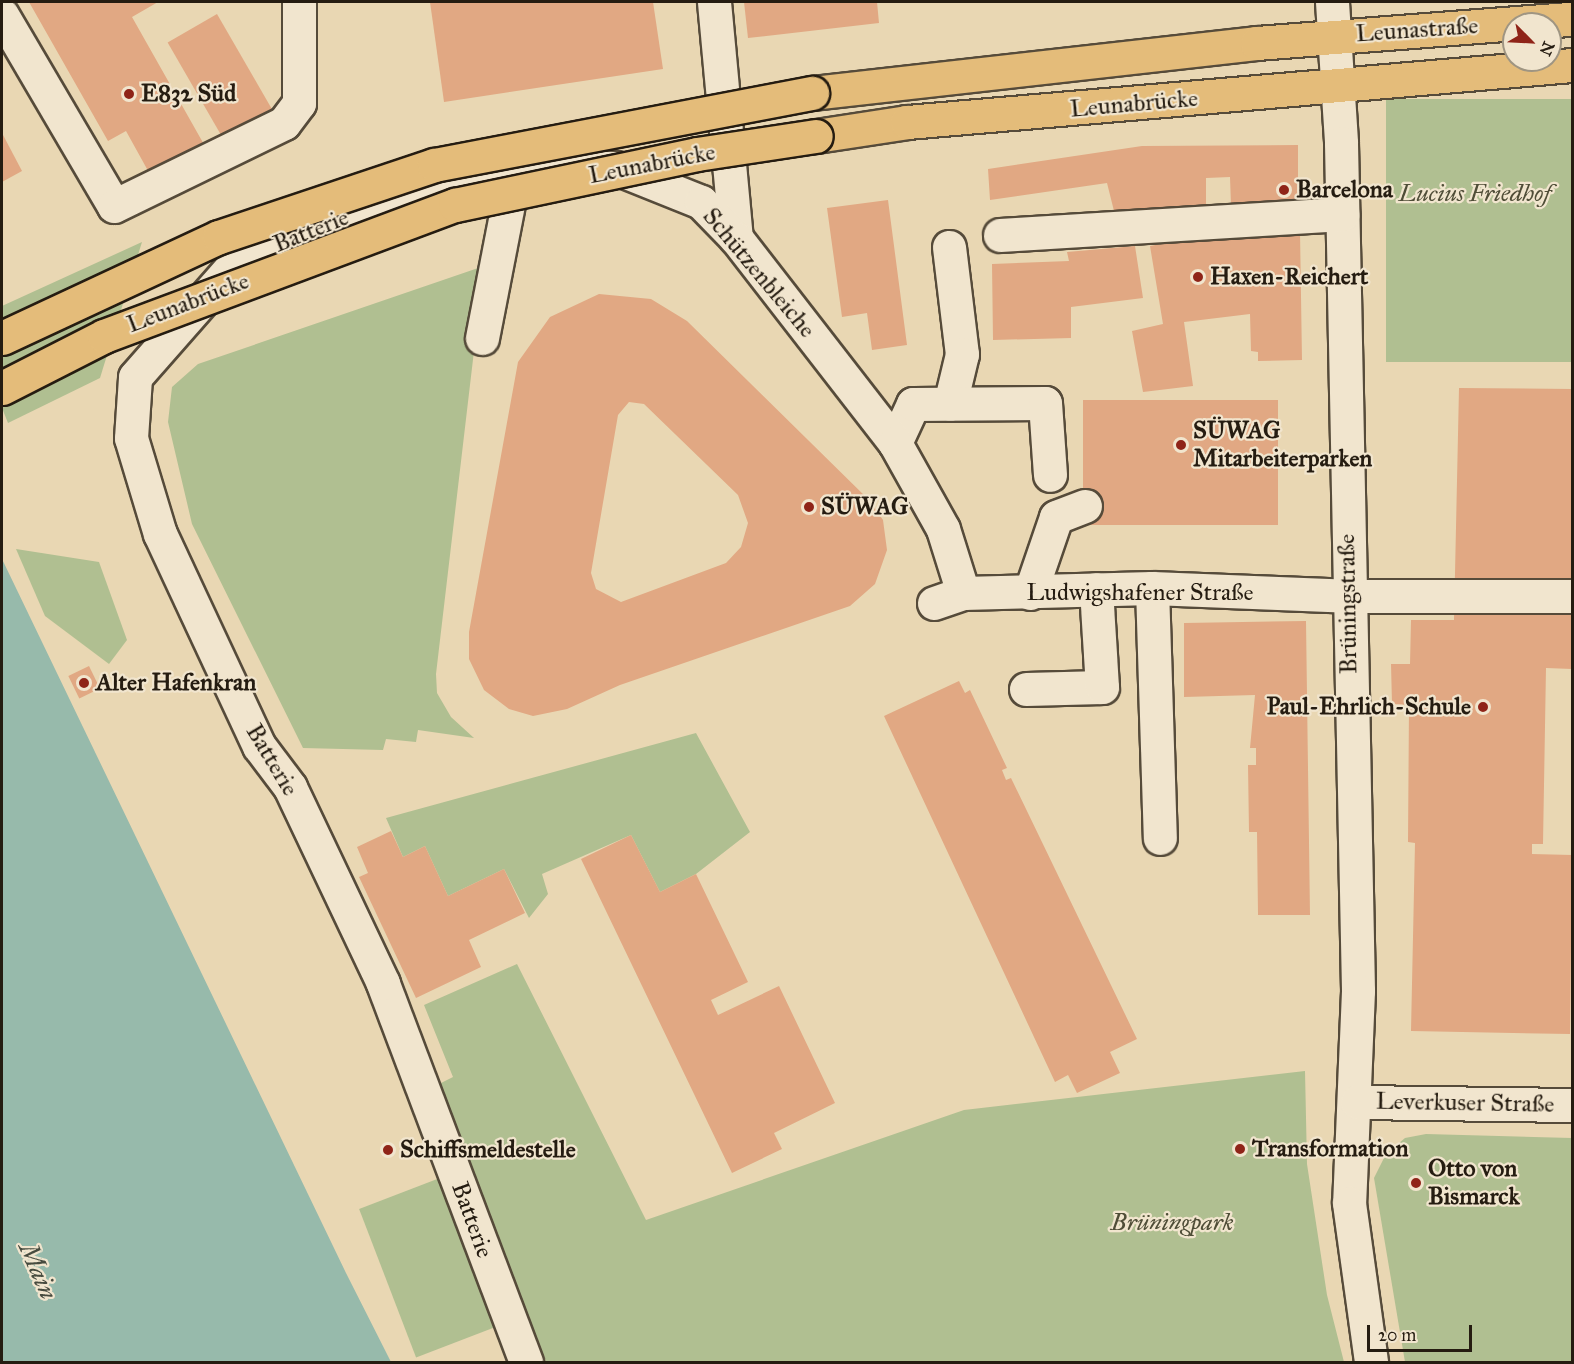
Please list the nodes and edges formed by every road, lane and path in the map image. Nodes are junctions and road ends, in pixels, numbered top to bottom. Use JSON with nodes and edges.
{"nodes":[{"id":1,"x":299,"y":2,"type":"edge"},
{"id":2,"x":714,"y":2,"type":"edge"},
{"id":3,"x":1332,"y":2,"type":"edge"},
{"id":4,"x":2,"y":15,"type":"edge"},
{"id":5,"x":1572,"y":19,"type":"edge"},
{"id":6,"x":1334,"y":37,"type":"junction"},
{"id":7,"x":1572,"y":65,"type":"edge"},
{"id":8,"x":1337,"y":87,"type":"junction"},
{"id":9,"x":515,"y":166,"type":"junction"},
{"id":10,"x":385,"y":201,"type":"joint"},
{"id":11,"x":1342,"y":214,"type":"junction"},
{"id":12,"x":1000,"y":235,"type":"dead end"},
{"id":13,"x":736,"y":238,"type":"junction"},
{"id":14,"x":949,"y":247,"type":"dead end"},
{"id":15,"x":2,"y":338,"type":"edge"},
{"id":16,"x":482,"y":338,"type":"dead end"},
{"id":17,"x":2,"y":388,"type":"edge"},
{"id":18,"x":950,"y":404,"type":"junction"},
{"id":19,"x":895,"y":443,"type":"junction"},
{"id":20,"x":1050,"y":475,"type":"dead end"},
{"id":21,"x":1085,"y":506,"type":"dead end"},
{"id":22,"x":1152,"y":588,"type":"junction"},
{"id":23,"x":1096,"y":589,"type":"junction"},
{"id":24,"x":1030,"y":593,"type":"junction"},
{"id":25,"x":1347,"y":596,"type":"junction"},
{"id":26,"x":1572,"y":596,"type":"edge"},
{"id":27,"x":949,"y":598,"type":"joint"},
{"id":28,"x":1026,"y":689,"type":"dead end"},
{"id":29,"x":1160,"y":838,"type":"dead end"},
{"id":30,"x":1357,"y":1101,"type":"junction"},
{"id":31,"x":1572,"y":1105,"type":"edge"},
{"id":32,"x":526,"y":1362,"type":"edge"},
{"id":33,"x":1371,"y":1362,"type":"edge"}],
"edges":[{"from":1,"to":4,"type":"street"},
{"from":2,"to":13,"type":"street"},
{"from":3,"to":6,"type":"street","name":"Brüningstraße"},
{"from":5,"to":6,"type":"main road","name":"Leunastraße"},
{"from":6,"to":8,"type":"street","name":"Brüningstraße"},
{"from":6,"to":15,"type":"main road","name":"Leunabrücke","bridge":true},
{"from":7,"to":8,"type":"main road","name":"Leunastraße"},
{"from":8,"to":11,"type":"street","name":"Brüningstraße"},
{"from":8,"to":17,"type":"main road","name":"Leunabrücke","bridge":true},
{"from":9,"to":10,"type":"street","name":"Schützenbleiche"},
{"from":9,"to":13,"type":"street","name":"Schützenbleiche"},
{"from":9,"to":16,"type":"street"},
{"from":10,"to":32,"type":"street","name":"Batterie"},
{"from":11,"to":12,"type":"street"},
{"from":11,"to":25,"type":"street","name":"Brüningstraße"},
{"from":13,"to":19,"type":"street","name":"Schützenbleiche"},
{"from":14,"to":18,"type":"street"},
{"from":18,"to":19,"type":"street"},
{"from":18,"to":20,"type":"street"},
{"from":19,"to":27,"type":"street","name":"Schützenbleiche"},
{"from":21,"to":24,"type":"street"},
{"from":22,"to":23,"type":"street","name":"Ludwigshafener Straße"},
{"from":22,"to":25,"type":"street","name":"Ludwigshafener Straße"},
{"from":22,"to":29,"type":"street"},
{"from":23,"to":24,"type":"street","name":"Ludwigshafener Straße"},
{"from":23,"to":28,"type":"street"},
{"from":24,"to":27,"type":"street","name":"Ludwigshafener Straße"},
{"from":25,"to":26,"type":"street","name":"Ludwigshafener Straße"},
{"from":25,"to":30,"type":"street","name":"Brüningstraße"},
{"from":30,"to":31,"type":"street","name":"Leverkuser Straße"},
{"from":30,"to":33,"type":"street","name":"Brüningstraße"}]}
